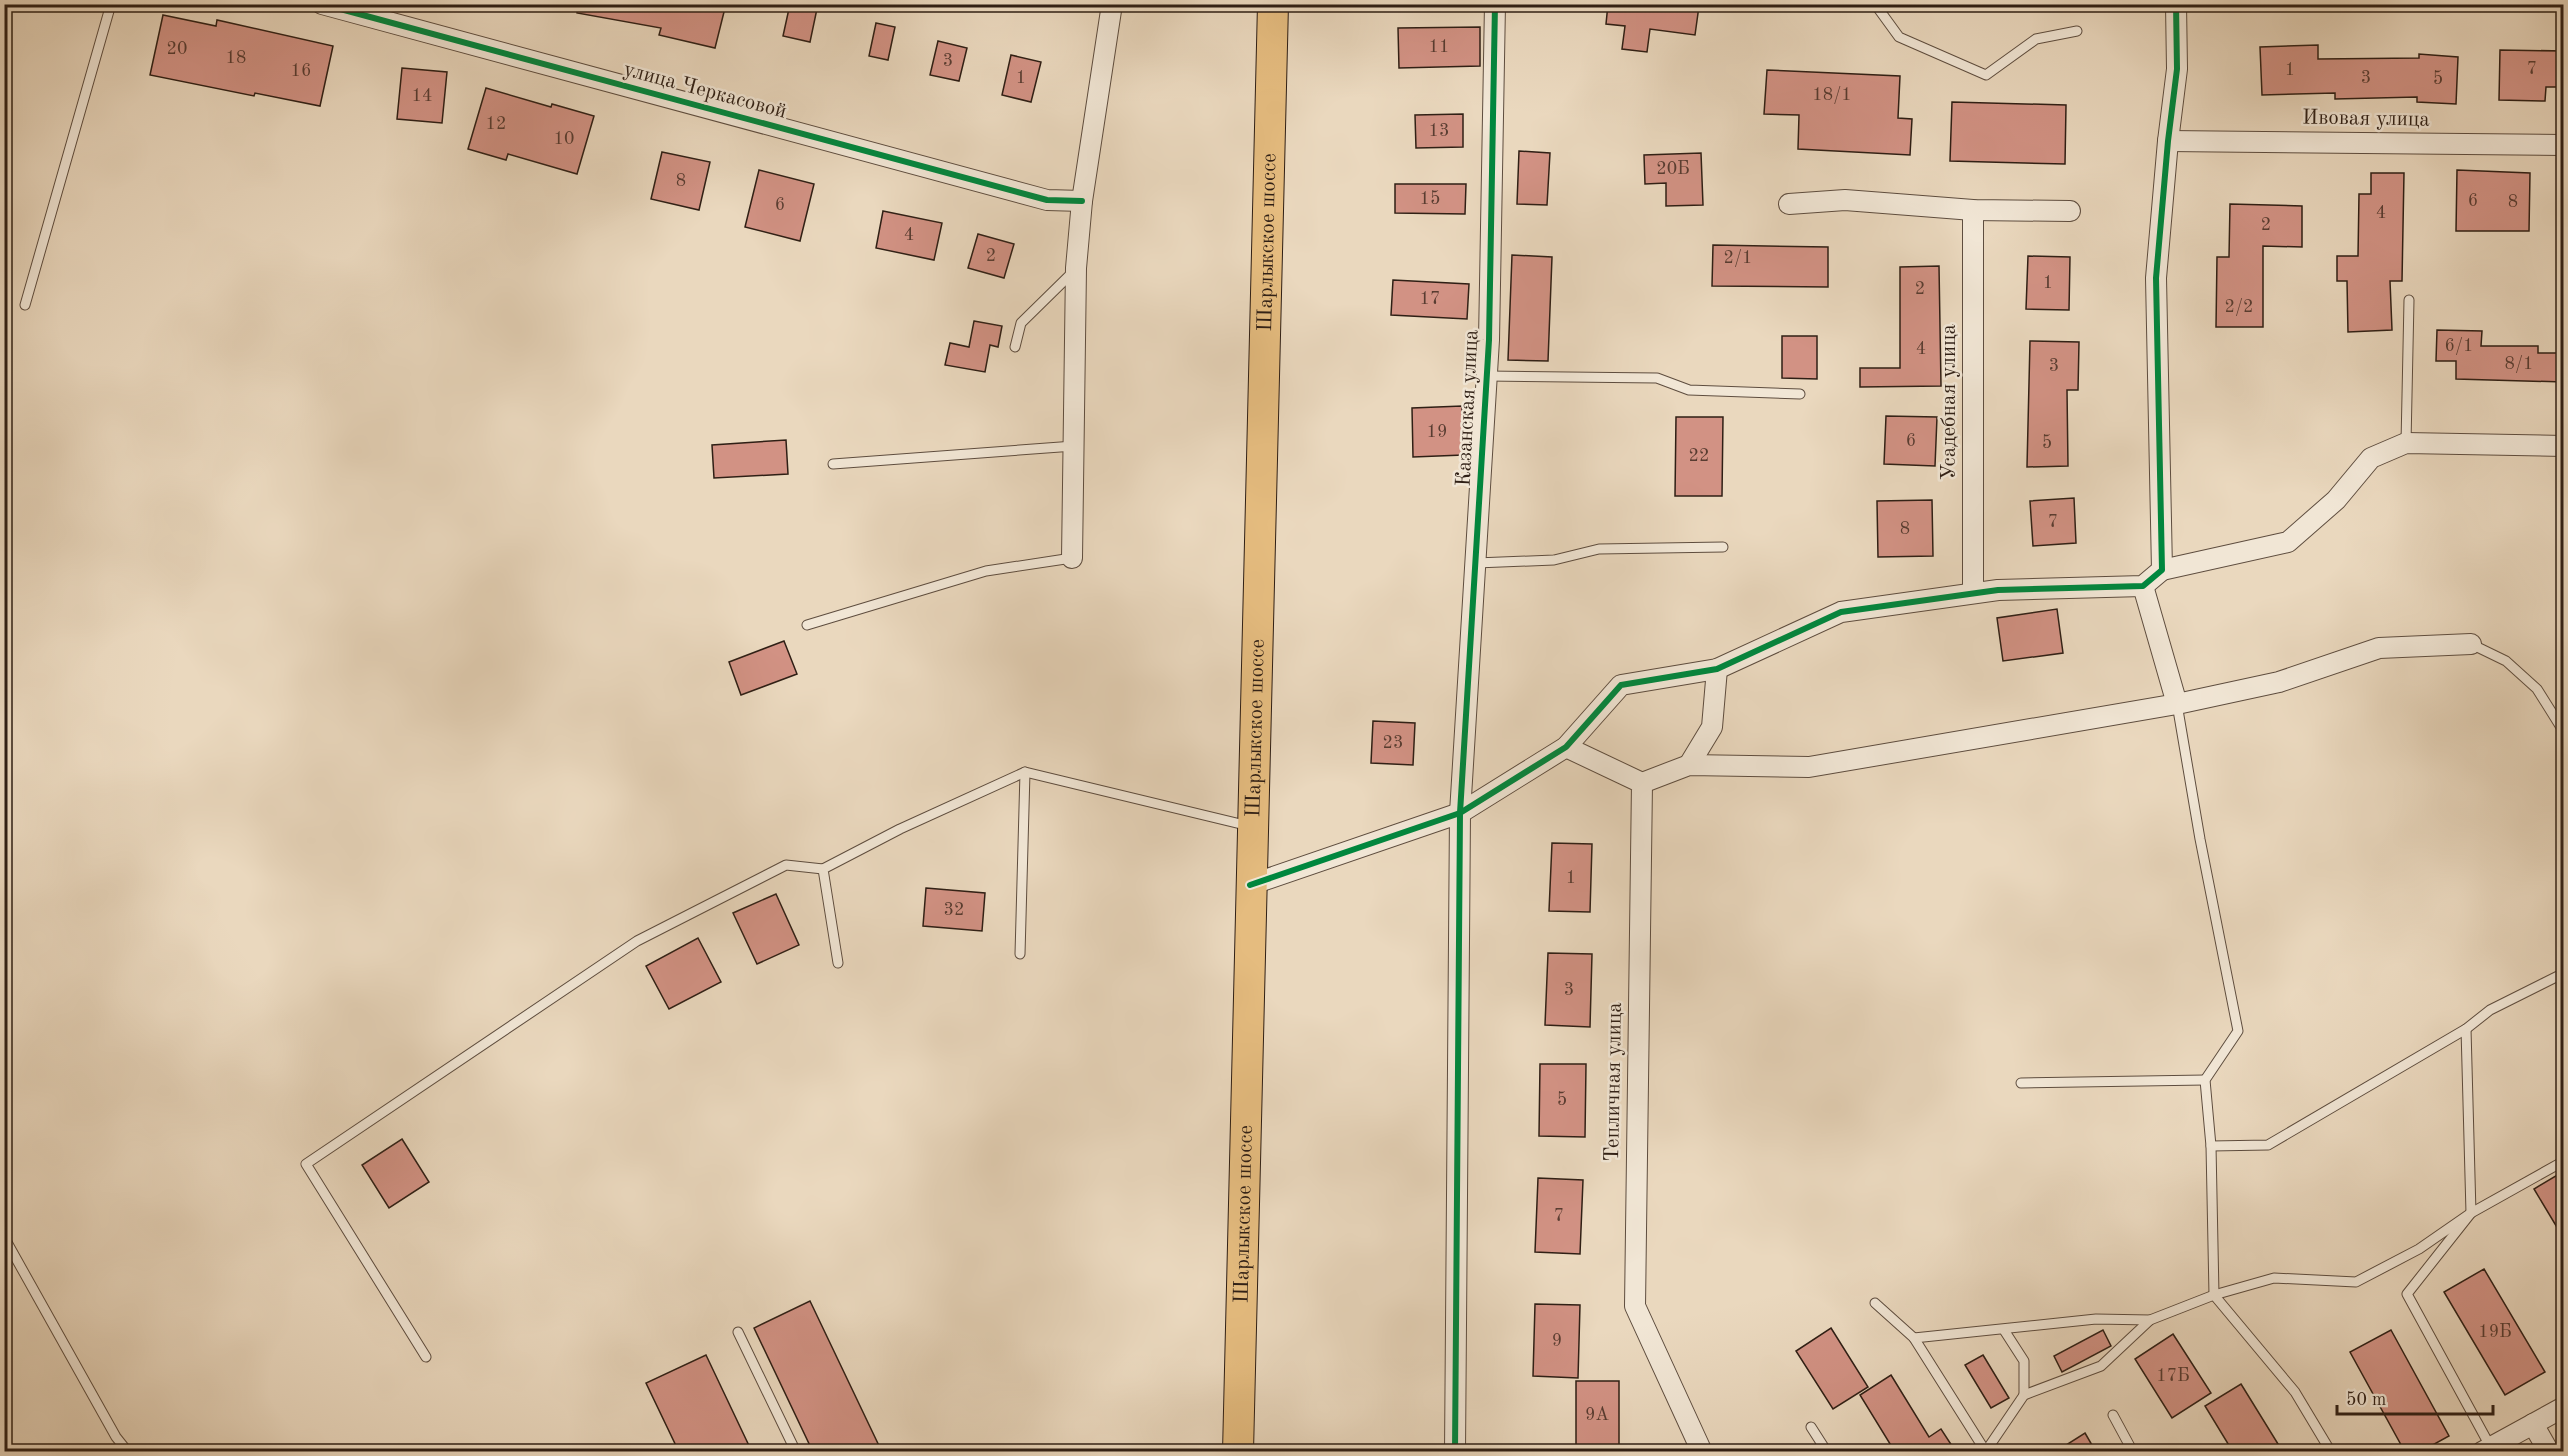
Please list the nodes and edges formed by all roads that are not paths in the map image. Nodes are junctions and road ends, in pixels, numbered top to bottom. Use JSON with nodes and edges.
{"nodes":[{"id":1,"x":111,"y":4,"type":"edge"},
{"id":2,"x":322,"y":4,"type":"edge"},
{"id":3,"x":1112,"y":4,"type":"edge"},
{"id":4,"x":1273,"y":4,"type":"edge"},
{"id":5,"x":1495,"y":4,"type":"edge"},
{"id":6,"x":1875,"y":4,"type":"edge"},
{"id":7,"x":2176,"y":4,"type":"edge"},
{"id":8,"x":2077,"y":31,"type":"dead end"},
{"id":9,"x":2168,"y":141,"type":"junction"},
{"id":10,"x":2564,"y":145,"type":"edge"},
{"id":11,"x":1082,"y":201,"type":"junction"},
{"id":12,"x":1789,"y":204,"type":"dead end"},
{"id":13,"x":1973,"y":210,"type":"junction"},
{"id":14,"x":2070,"y":211,"type":"dead end"},
{"id":15,"x":1076,"y":268,"type":"junction"},
{"id":16,"x":2409,"y":300,"type":"dead end"},
{"id":17,"x":25,"y":305,"type":"dead end"},
{"id":18,"x":1015,"y":347,"type":"dead end"},
{"id":19,"x":1487,"y":376,"type":"junction"},
{"id":20,"x":1800,"y":393,"type":"dead end"},
{"id":21,"x":2406,"y":443,"type":"junction"},
{"id":22,"x":1074,"y":446,"type":"junction"},
{"id":23,"x":2564,"y":446,"type":"edge"},
{"id":24,"x":834,"y":464,"type":"dead end"},
{"id":25,"x":1723,"y":547,"type":"dead end"},
{"id":26,"x":1072,"y":558,"type":"joint"},
{"id":27,"x":1476,"y":563,"type":"junction"},
{"id":28,"x":2162,"y":570,"type":"junction"},
{"id":29,"x":2143,"y":586,"type":"junction"},
{"id":30,"x":1973,"y":593,"type":"junction"},
{"id":31,"x":807,"y":625,"type":"dead end"},
{"id":32,"x":2471,"y":644,"type":"joint"},
{"id":33,"x":1717,"y":669,"type":"junction"},
{"id":34,"x":2177,"y":704,"type":"junction"},
{"id":35,"x":2564,"y":732,"type":"edge"},
{"id":36,"x":1566,"y":747,"type":"junction"},
{"id":37,"x":1689,"y":765,"type":"junction"},
{"id":38,"x":1025,"y":772,"type":"junction"},
{"id":39,"x":1642,"y":783,"type":"junction"},
{"id":40,"x":1460,"y":813,"type":"junction"},
{"id":41,"x":1252,"y":827,"type":"junction"},
{"id":42,"x":823,"y":869,"type":"junction"},
{"id":43,"x":1250,"y":885,"type":"junction"},
{"id":44,"x":1020,"y":954,"type":"dead end"},
{"id":45,"x":838,"y":963,"type":"dead end"},
{"id":46,"x":2564,"y":973,"type":"edge"},
{"id":47,"x":2466,"y":1029,"type":"junction"},
{"id":48,"x":2205,"y":1080,"type":"junction"},
{"id":49,"x":2021,"y":1083,"type":"dead end"},
{"id":50,"x":2211,"y":1146,"type":"junction"},
{"id":51,"x":2564,"y":1161,"type":"edge"},
{"id":52,"x":2471,"y":1213,"type":"junction"},
{"id":53,"x":4,"y":1237,"type":"edge"},
{"id":54,"x":2214,"y":1295,"type":"junction"},
{"id":55,"x":1875,"y":1303,"type":"dead end"},
{"id":56,"x":2150,"y":1320,"type":"junction"},
{"id":57,"x":2004,"y":1330,"type":"junction"},
{"id":58,"x":738,"y":1332,"type":"dead end"},
{"id":59,"x":1914,"y":1338,"type":"junction"},
{"id":60,"x":426,"y":1357,"type":"dead end"},
{"id":61,"x":2025,"y":1395,"type":"junction"},
{"id":62,"x":2564,"y":1407,"type":"edge"},
{"id":63,"x":2113,"y":1415,"type":"dead end"},
{"id":64,"x":2533,"y":1424,"type":"junction"},
{"id":65,"x":1811,"y":1427,"type":"dead end"},
{"id":66,"x":2486,"y":1449,"type":"edge"},
{"id":67,"x":1986,"y":1451,"type":"edge"},
{"id":68,"x":128,"y":1452,"type":"edge"},
{"id":69,"x":796,"y":1452,"type":"edge"},
{"id":70,"x":1238,"y":1452,"type":"edge"},
{"id":71,"x":1455,"y":1452,"type":"edge"},
{"id":72,"x":1702,"y":1452,"type":"edge"},
{"id":73,"x":1827,"y":1452,"type":"edge"},
{"id":74,"x":2133,"y":1452,"type":"edge"},
{"id":75,"x":2331,"y":1452,"type":"edge"},
{"id":76,"x":2549,"y":1452,"type":"edge"}],
"edges":[{"from":1,"to":17,"type":"lane"},
{"from":2,"to":11,"type":"street","name":"улица Черкасовой"},
{"from":3,"to":11,"type":"street"},
{"from":4,"to":41,"type":"main road","name":"Шарлыкское шоссе"},
{"from":5,"to":19,"type":"street","name":"Казанская улица"},
{"from":6,"to":8,"type":"lane"},
{"from":7,"to":9,"type":"street"},
{"from":9,"to":10,"type":"street","name":"Ивовая улица"},
{"from":9,"to":28,"type":"street"},
{"from":11,"to":15,"type":"street"},
{"from":12,"to":13,"type":"street"},
{"from":13,"to":14,"type":"street"},
{"from":13,"to":30,"type":"street","name":"Усадебная улица"},
{"from":15,"to":18,"type":"lane"},
{"from":15,"to":22,"type":"street"},
{"from":16,"to":21,"type":"lane"},
{"from":19,"to":20,"type":"lane"},
{"from":19,"to":27,"type":"street","name":"Казанская улица"},
{"from":21,"to":23,"type":"street"},
{"from":21,"to":28,"type":"street"},
{"from":22,"to":24,"type":"lane"},
{"from":22,"to":26,"type":"street"},
{"from":25,"to":27,"type":"lane"},
{"from":26,"to":31,"type":"lane"},
{"from":27,"to":40,"type":"street","name":"Казанская улица"},
{"from":28,"to":29,"type":"street"},
{"from":29,"to":30,"type":"street"},
{"from":29,"to":34,"type":"street"},
{"from":30,"to":33,"type":"street"},
{"from":32,"to":34,"type":"street"},
{"from":32,"to":35,"type":"lane"},
{"from":33,"to":36,"type":"street"},
{"from":33,"to":37,"type":"street"},
{"from":34,"to":37,"type":"street"},
{"from":34,"to":48,"type":"lane"},
{"from":36,"to":39,"type":"street"},
{"from":36,"to":40,"type":"street"},
{"from":37,"to":39,"type":"street"},
{"from":38,"to":41,"type":"lane"},
{"from":38,"to":42,"type":"lane"},
{"from":38,"to":44,"type":"lane"},
{"from":39,"to":72,"type":"street","name":"Тепличная улица"},
{"from":40,"to":43,"type":"street"},
{"from":40,"to":71,"type":"street","name":"Казанская улица"},
{"from":41,"to":43,"type":"main road","name":"Шарлыкское шоссе"},
{"from":42,"to":45,"type":"lane"},
{"from":42,"to":60,"type":"lane"},
{"from":43,"to":70,"type":"main road","name":"Шарлыкское шоссе"},
{"from":46,"to":47,"type":"lane"},
{"from":47,"to":50,"type":"lane"},
{"from":47,"to":52,"type":"lane"},
{"from":48,"to":49,"type":"lane"},
{"from":48,"to":50,"type":"lane"},
{"from":50,"to":54,"type":"lane"},
{"from":51,"to":52,"type":"lane"},
{"from":52,"to":54,"type":"lane"},
{"from":52,"to":66,"type":"lane"},
{"from":53,"to":68,"type":"lane"},
{"from":54,"to":56,"type":"lane"},
{"from":54,"to":75,"type":"lane"},
{"from":55,"to":59,"type":"lane"},
{"from":56,"to":57,"type":"lane"},
{"from":56,"to":61,"type":"lane"},
{"from":57,"to":59,"type":"lane"},
{"from":57,"to":61,"type":"lane"},
{"from":58,"to":69,"type":"lane"},
{"from":59,"to":67,"type":"lane"},
{"from":61,"to":67,"type":"lane"},
{"from":62,"to":64,"type":"street"},
{"from":63,"to":74,"type":"lane"},
{"from":64,"to":66,"type":"street"},
{"from":64,"to":76,"type":"street"},
{"from":65,"to":73,"type":"lane"}]}
